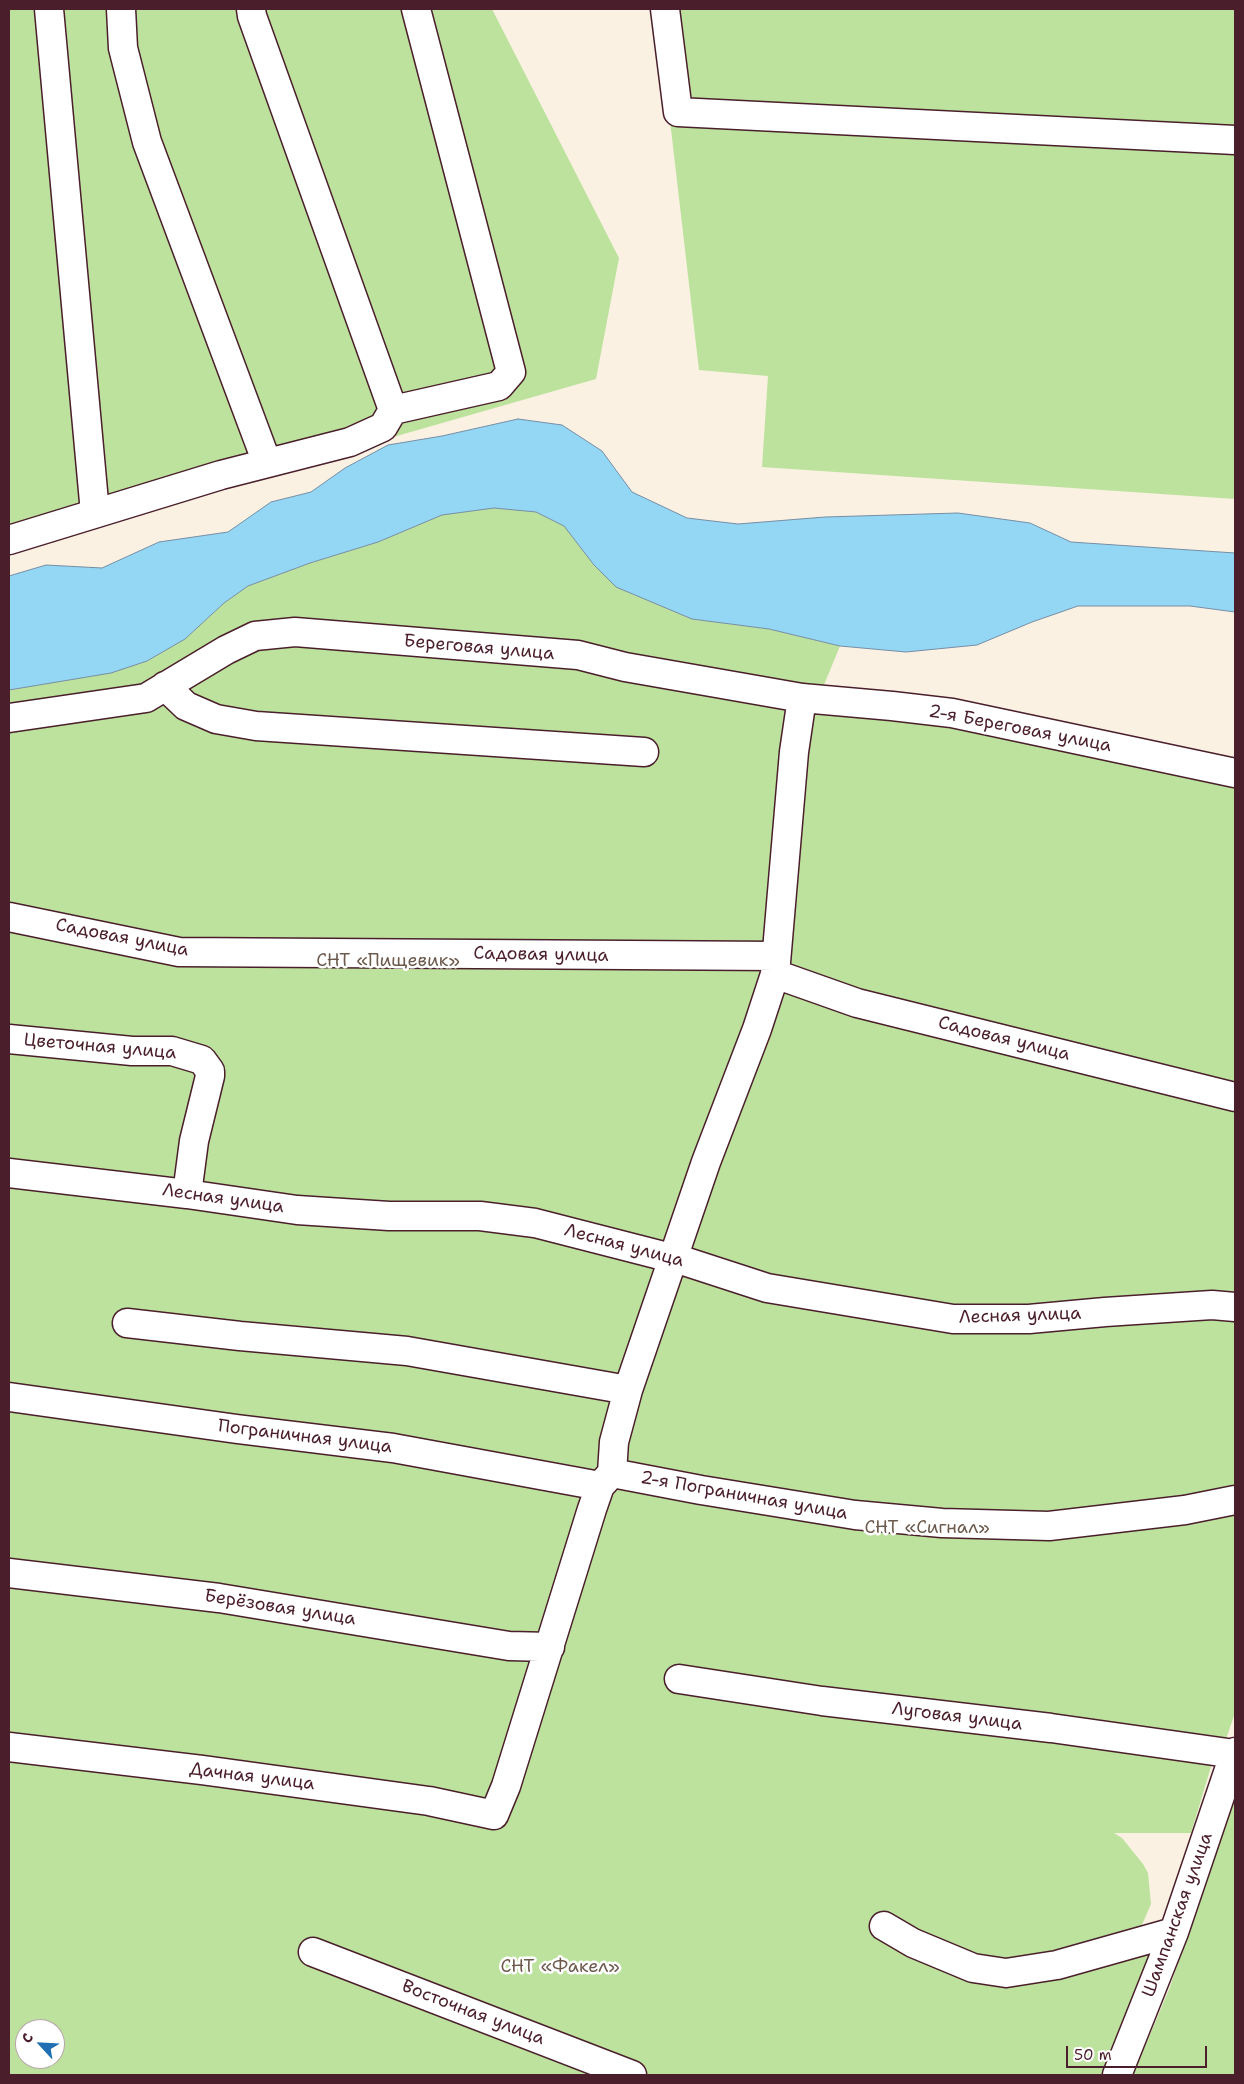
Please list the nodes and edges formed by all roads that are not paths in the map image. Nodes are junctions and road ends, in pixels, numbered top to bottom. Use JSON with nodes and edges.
{"nodes":[{"id":1,"x":49,"y":9,"type":"edge"},
{"id":2,"x":121,"y":9,"type":"edge"},
{"id":3,"x":252,"y":9,"type":"edge"},
{"id":4,"x":416,"y":9,"type":"edge"},
{"id":5,"x":665,"y":9,"type":"edge"},
{"id":6,"x":1235,"y":140,"type":"edge"},
{"id":7,"x":393,"y":410,"type":"junction"},
{"id":8,"x":267,"y":463,"type":"junction"},
{"id":9,"x":95,"y":513,"type":"junction"},
{"id":10,"x":9,"y":540,"type":"edge"},
{"id":11,"x":165,"y":686,"type":"junction"},
{"id":12,"x":802,"y":698,"type":"junction"},
{"id":13,"x":9,"y":718,"type":"edge"},
{"id":14,"x":644,"y":752,"type":"dead end"},
{"id":15,"x":1235,"y":773,"type":"edge"},
{"id":16,"x":9,"y":917,"type":"edge"},
{"id":17,"x":775,"y":965,"type":"junction"},
{"id":18,"x":9,"y":1039,"type":"edge"},
{"id":19,"x":1235,"y":1097,"type":"edge"},
{"id":20,"x":9,"y":1173,"type":"edge"},
{"id":21,"x":187,"y":1194,"type":"junction"},
{"id":22,"x":673,"y":1260,"type":"junction"},
{"id":23,"x":1235,"y":1307,"type":"edge"},
{"id":24,"x":127,"y":1322,"type":"dead end"},
{"id":25,"x":628,"y":1390,"type":"junction"},
{"id":26,"x":9,"y":1396,"type":"edge"},
{"id":27,"x":606,"y":1480,"type":"junction"},
{"id":28,"x":1235,"y":1500,"type":"edge"},
{"id":29,"x":9,"y":1573,"type":"edge"},
{"id":30,"x":550,"y":1647,"type":"junction"},
{"id":31,"x":679,"y":1679,"type":"dead end"},
{"id":32,"x":9,"y":1747,"type":"edge"},
{"id":33,"x":1235,"y":1753,"type":"edge"},
{"id":34,"x":884,"y":1926,"type":"dead end"},
{"id":35,"x":1174,"y":1932,"type":"junction"},
{"id":36,"x":313,"y":1952,"type":"dead end"},
{"id":37,"x":632,"y":2075,"type":"edge"},
{"id":38,"x":1117,"y":2075,"type":"edge"}],
"edges":[{"from":1,"to":9,"type":"street"},
{"from":2,"to":8,"type":"street"},
{"from":3,"to":7,"type":"street"},
{"from":4,"to":7,"type":"street"},
{"from":5,"to":6,"type":"street"},
{"from":7,"to":8,"type":"street"},
{"from":8,"to":9,"type":"street"},
{"from":9,"to":10,"type":"street"},
{"from":11,"to":12,"type":"street","name":"Береговая улица"},
{"from":11,"to":13,"type":"street","name":"Береговая улица"},
{"from":11,"to":14,"type":"street"},
{"from":12,"to":15,"type":"street","name":"2-я Береговая улица"},
{"from":12,"to":17,"type":"street"},
{"from":16,"to":17,"type":"street","name":"Садовая улица"},
{"from":17,"to":19,"type":"street","name":"Садовая улица"},
{"from":17,"to":22,"type":"street"},
{"from":18,"to":21,"type":"street","name":"Цветочная улица"},
{"from":20,"to":21,"type":"street","name":"Лесная улица"},
{"from":21,"to":22,"type":"street","name":"Лесная улица"},
{"from":22,"to":23,"type":"street","name":"Лесная улица"},
{"from":22,"to":25,"type":"street"},
{"from":24,"to":25,"type":"street"},
{"from":25,"to":27,"type":"street"},
{"from":26,"to":27,"type":"street","name":"Пограничная улица"},
{"from":27,"to":28,"type":"street","name":"2-я Пограничная улица"},
{"from":27,"to":30,"type":"street"},
{"from":29,"to":30,"type":"street","name":"Берёзовая улица"},
{"from":30,"to":32,"type":"street","name":"Дачная улица"},
{"from":31,"to":33,"type":"street","name":"Луговая улица"},
{"from":33,"to":35,"type":"street","name":"Шампанская улица"},
{"from":34,"to":35,"type":"street"},
{"from":35,"to":38,"type":"street","name":"Шампанская улица"},
{"from":36,"to":37,"type":"street","name":"Восточная улица"}]}
